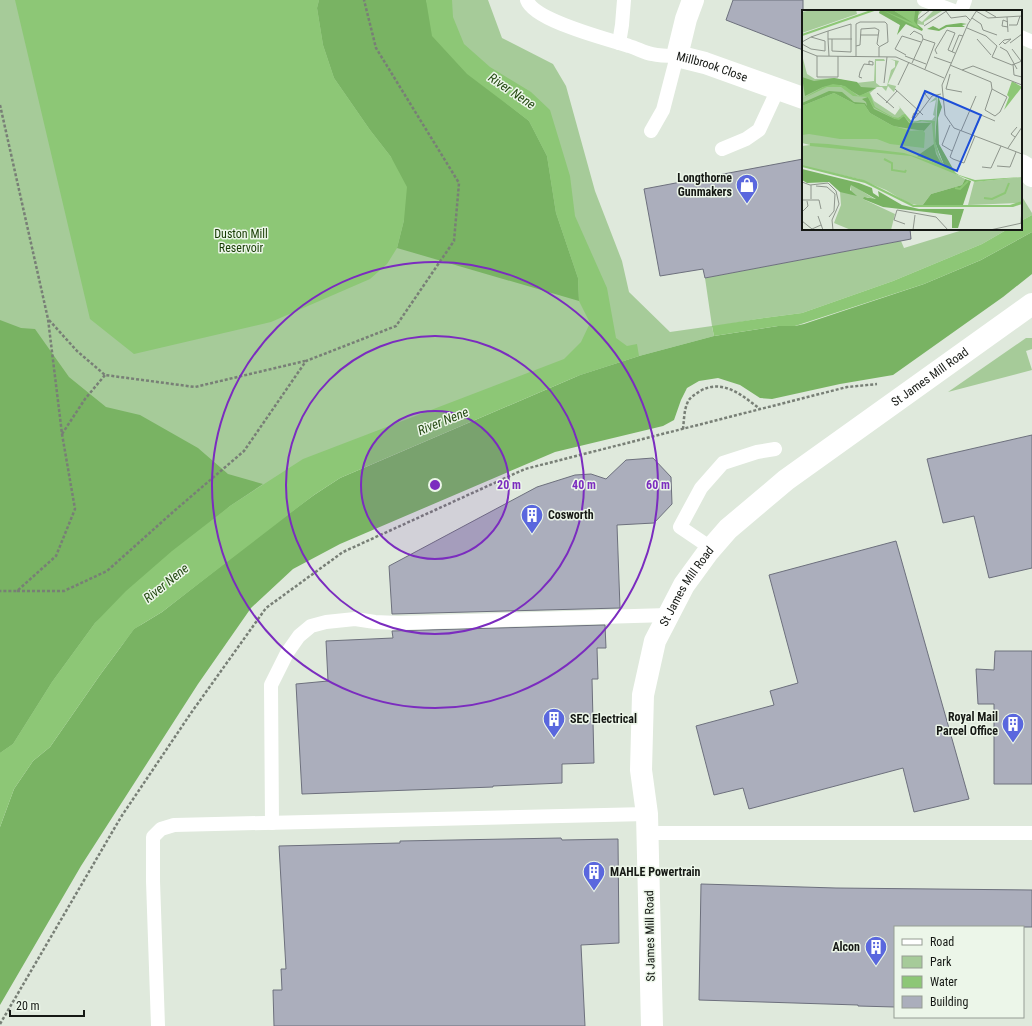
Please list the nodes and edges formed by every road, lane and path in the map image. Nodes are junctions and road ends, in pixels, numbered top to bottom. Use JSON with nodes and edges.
{"nodes":[{"id":1,"x":364,"y":0,"type":"edge"},
{"id":2,"x":528,"y":0,"type":"edge"},
{"id":3,"x":624,"y":0,"type":"edge"},
{"id":4,"x":693,"y":0,"type":"edge"},
{"id":5,"x":924,"y":0,"type":"edge"},
{"id":6,"x":965,"y":0,"type":"edge"},
{"id":7,"x":951,"y":10,"type":"edge"},
{"id":8,"x":961,"y":10,"type":"edge"},
{"id":9,"x":1022,"y":37,"type":"edge"},
{"id":10,"x":1032,"y":42,"type":"edge"},
{"id":11,"x":619,"y":43,"type":"junction"},
{"id":12,"x":677,"y":56,"type":"junction"},
{"id":13,"x":778,"y":89,"type":"junction"},
{"id":14,"x":802,"y":98,"type":"edge"},
{"id":15,"x":0,"y":105,"type":"edge"},
{"id":16,"x":651,"y":131,"type":"dead end"},
{"id":17,"x":722,"y":149,"type":"dead end"},
{"id":18,"x":1022,"y":166,"type":"edge"},
{"id":19,"x":1032,"y":176,"type":"edge"},
{"id":20,"x":1032,"y":304,"type":"edge"},
{"id":21,"x":48,"y":319,"type":"junction"},
{"id":22,"x":306,"y":361,"type":"junction"},
{"id":23,"x":105,"y":375,"type":"junction"},
{"id":24,"x":760,"y":409,"type":"dead end"},
{"id":25,"x":683,"y":429,"type":"dead end"},
{"id":26,"x":62,"y":434,"type":"junction"},
{"id":27,"x":775,"y":449,"type":"dead end"},
{"id":28,"x":711,"y":548,"type":"junction"},
{"id":29,"x":0,"y":591,"type":"edge"},
{"id":30,"x":16,"y":591,"type":"junction"},
{"id":31,"x":668,"y":615,"type":"junction"},
{"id":32,"x":272,"y":823,"type":"junction"},
{"id":33,"x":647,"y":823,"type":"junction"},
{"id":34,"x":1032,"y":834,"type":"edge"},
{"id":35,"x":158,"y":1026,"type":"edge"},
{"id":36,"x":652,"y":1026,"type":"edge"}],
"edges":[{"from":1,"to":22,"type":"path"},
{"from":2,"to":11,"type":"lane"},
{"from":3,"to":11,"type":"lane"},
{"from":4,"to":12,"type":"street","name":"Millbrook Close"},
{"from":5,"to":7,"type":"lane"},
{"from":6,"to":8,"type":"lane"},
{"from":9,"to":10,"type":"lane"},
{"from":11,"to":12,"type":"lane"},
{"from":12,"to":13,"type":"street","name":"Millbrook Close"},
{"from":12,"to":16,"type":"lane"},
{"from":13,"to":14,"type":"street","name":"Millbrook Close"},
{"from":13,"to":17,"type":"lane"},
{"from":15,"to":21,"type":"path"},
{"from":18,"to":19,"type":"street"},
{"from":20,"to":28,"type":"street","name":"St James Mill Road"},
{"from":21,"to":23,"type":"path"},
{"from":21,"to":26,"type":"path"},
{"from":22,"to":23,"type":"path"},
{"from":22,"to":30,"type":"path"},
{"from":23,"to":26,"type":"path"},
{"from":24,"to":25,"type":"path"},
{"from":26,"to":30,"type":"path"},
{"from":27,"to":28,"type":"lane"},
{"from":28,"to":31,"type":"street","name":"St James Mill Road"},
{"from":29,"to":30,"type":"path"},
{"from":31,"to":32,"type":"lane"},
{"from":31,"to":33,"type":"street","name":"St James Mill Road"},
{"from":32,"to":33,"type":"lane"},
{"from":32,"to":35,"type":"lane"},
{"from":33,"to":34,"type":"lane"},
{"from":33,"to":36,"type":"street","name":"St James Mill Road"}]}
